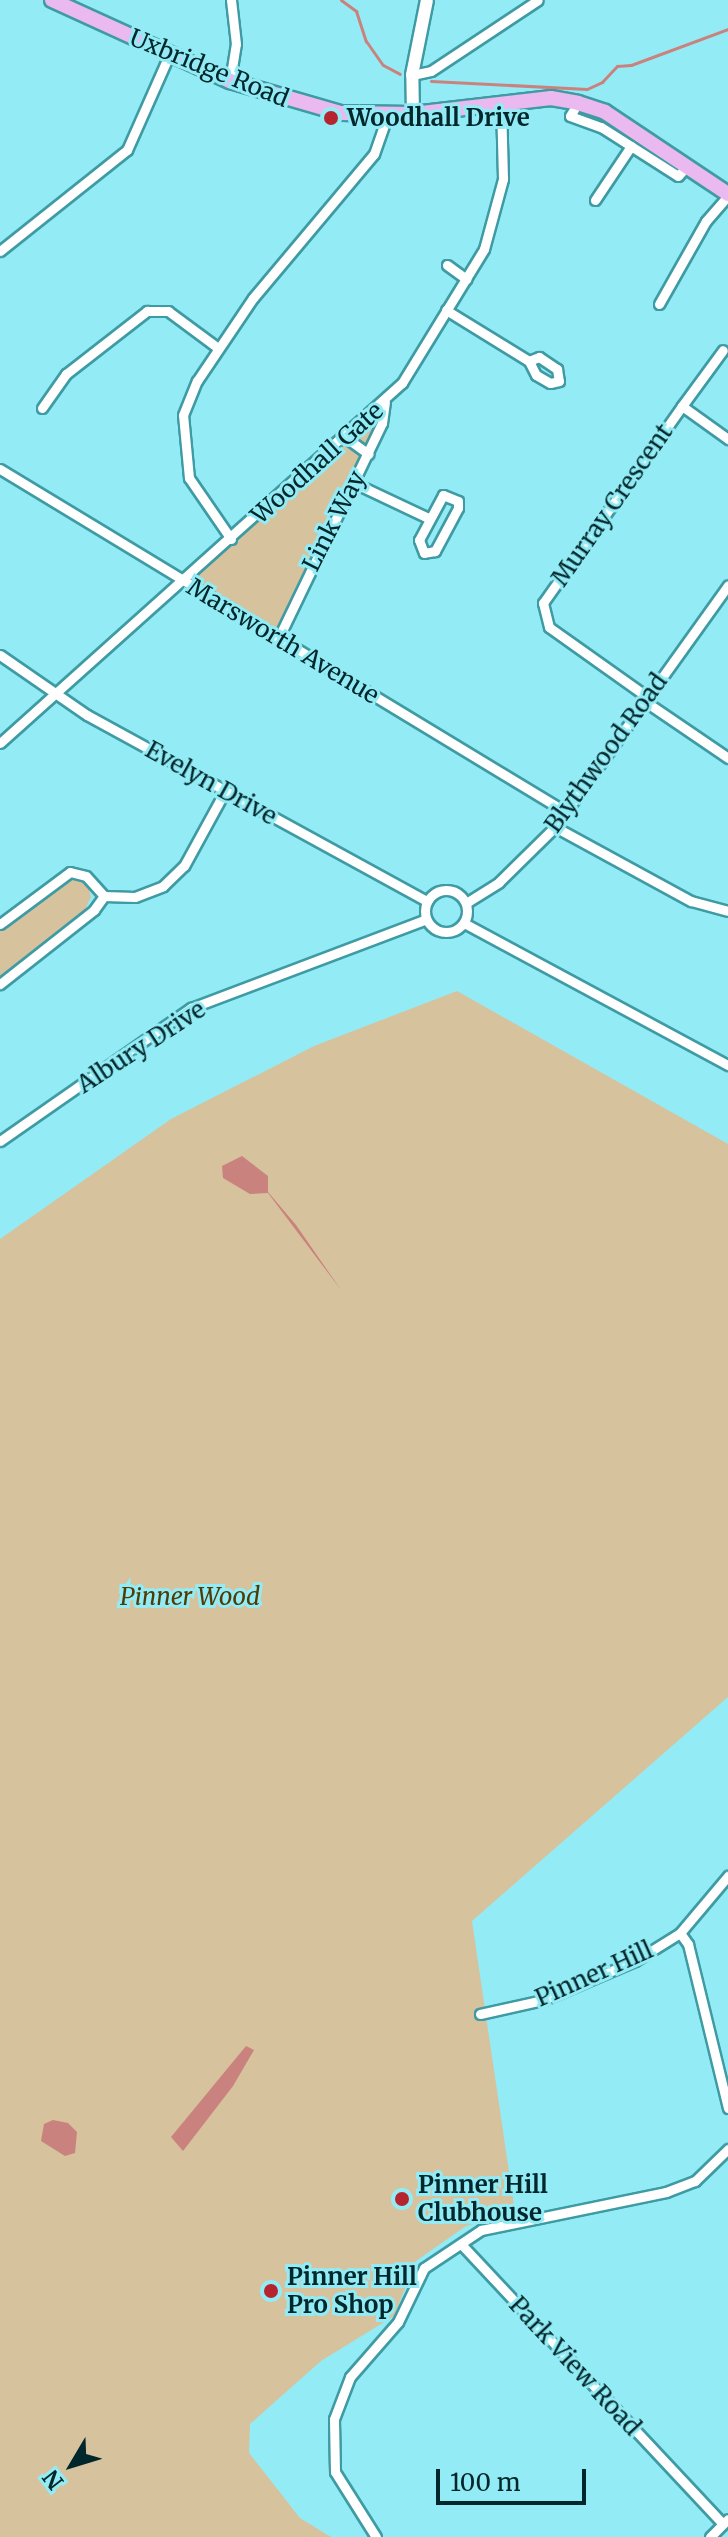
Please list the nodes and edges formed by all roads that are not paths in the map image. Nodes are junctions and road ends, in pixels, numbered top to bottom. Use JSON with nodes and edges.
{"nodes":[{"id":1,"x":52,"y":0,"type":"edge"},
{"id":2,"x":231,"y":0,"type":"edge"},
{"id":3,"x":427,"y":0,"type":"edge"},
{"id":4,"x":538,"y":0,"type":"edge"},
{"id":5,"x":169,"y":55,"type":"junction"},
{"id":6,"x":412,"y":75,"type":"junction"},
{"id":7,"x":230,"y":81,"type":"junction"},
{"id":8,"x":501,"y":103,"type":"junction"},
{"id":9,"x":578,"y":103,"type":"junction"},
{"id":10,"x":388,"y":114,"type":"junction"},
{"id":11,"x":413,"y":114,"type":"junction"},
{"id":12,"x":631,"y":146,"type":"junction"},
{"id":13,"x":687,"y":166,"type":"junction"},
{"id":14,"x":728,"y":195,"type":"edge"},
{"id":15,"x":595,"y":200,"type":"dead end"},
{"id":16,"x":0,"y":251,"type":"edge"},
{"id":17,"x":447,"y":265,"type":"dead end"},
{"id":18,"x":466,"y":279,"type":"junction"},
{"id":19,"x":659,"y":304,"type":"dead end"},
{"id":20,"x":446,"y":310,"type":"junction"},
{"id":21,"x":218,"y":348,"type":"junction"},
{"id":22,"x":723,"y":350,"type":"dead end"},
{"id":23,"x":529,"y":361,"type":"dead end"},
{"id":24,"x":385,"y":402,"type":"junction"},
{"id":25,"x":682,"y":406,"type":"junction"},
{"id":26,"x":42,"y":408,"type":"dead end"},
{"id":27,"x":345,"y":437,"type":"junction"},
{"id":28,"x":728,"y":439,"type":"edge"},
{"id":29,"x":368,"y":454,"type":"junction"},
{"id":30,"x":0,"y":469,"type":"edge"},
{"id":31,"x":352,"y":482,"type":"junction"},
{"id":32,"x":428,"y":518,"type":"junction"},
{"id":33,"x":231,"y":539,"type":"junction"},
{"id":34,"x":183,"y":581,"type":"junction"},
{"id":35,"x":728,"y":585,"type":"edge"},
{"id":36,"x":278,"y":639,"type":"junction"},
{"id":37,"x":0,"y":655,"type":"edge"},
{"id":38,"x":55,"y":695,"type":"junction"},
{"id":39,"x":644,"y":698,"type":"junction"},
{"id":40,"x":0,"y":743,"type":"edge"},
{"id":41,"x":728,"y":758,"type":"edge"},
{"id":42,"x":225,"y":791,"type":"junction"},
{"id":43,"x":566,"y":812,"type":"junction"},
{"id":44,"x":555,"y":827,"type":"junction"},
{"id":45,"x":104,"y":896,"type":"junction"},
{"id":46,"x":427,"y":901,"type":"junction"},
{"id":47,"x":466,"y":903,"type":"junction"},
{"id":48,"x":728,"y":911,"type":"edge"},
{"id":49,"x":426,"y":919,"type":"junction"},
{"id":50,"x":464,"y":923,"type":"junction"},
{"id":51,"x":0,"y":924,"type":"edge"},
{"id":52,"x":0,"y":984,"type":"edge"},
{"id":53,"x":728,"y":1065,"type":"edge"},
{"id":54,"x":0,"y":1141,"type":"edge"},
{"id":55,"x":728,"y":1876,"type":"edge"},
{"id":56,"x":680,"y":1933,"type":"junction"},
{"id":57,"x":480,"y":2014,"type":"dead end"},
{"id":58,"x":728,"y":2108,"type":"edge"},
{"id":59,"x":728,"y":2149,"type":"edge"},
{"id":60,"x":461,"y":2244,"type":"junction"},
{"id":61,"x":726,"y":2521,"type":"edge"},
{"id":62,"x":376,"y":2537,"type":"edge"},
{"id":63,"x":710,"y":2537,"type":"edge"}],
"edges":[{"from":1,"to":5,"type":"main road","name":"Uxbridge Road"},
{"from":2,"to":7,"type":"street"},
{"from":3,"to":6,"type":"street"},
{"from":4,"to":6,"type":"street"},
{"from":5,"to":7,"type":"main road","name":"Uxbridge Road"},
{"from":5,"to":16,"type":"street"},
{"from":6,"to":11,"type":"street"},
{"from":7,"to":10,"type":"main road","name":"Uxbridge Road"},
{"from":8,"to":9,"type":"main road","name":"Uxbridge Road"},
{"from":8,"to":11,"type":"main road","name":"Uxbridge Road"},
{"from":8,"to":18,"type":"street","name":"Woodhall Gate"},
{"from":9,"to":12,"type":"street"},
{"from":9,"to":13,"type":"main road","name":"Uxbridge Road"},
{"from":10,"to":11,"type":"main road","name":"Uxbridge Road"},
{"from":10,"to":21,"type":"street"},
{"from":12,"to":13,"type":"street"},
{"from":12,"to":15,"type":"street"},
{"from":13,"to":14,"type":"main road","name":"Uxbridge Road"},
{"from":14,"to":19,"type":"street"},
{"from":17,"to":18,"type":"street"},
{"from":18,"to":20,"type":"street","name":"Woodhall Gate"},
{"from":20,"to":23,"type":"street"},
{"from":20,"to":24,"type":"street","name":"Woodhall Gate"},
{"from":21,"to":26,"type":"street"},
{"from":21,"to":33,"type":"street"},
{"from":22,"to":25,"type":"street","name":"Murray Crescent"},
{"from":24,"to":27,"type":"street","name":"Woodhall Gate"},
{"from":24,"to":29,"type":"street","name":"Link Way"},
{"from":25,"to":28,"type":"street","name":"Murray Crescent"},
{"from":25,"to":39,"type":"street","name":"Murray Crescent"},
{"from":27,"to":29,"type":"street"},
{"from":27,"to":33,"type":"street","name":"Woodhall Gate"},
{"from":29,"to":31,"type":"street","name":"Link Way"},
{"from":30,"to":34,"type":"street","name":"Marsworth Avenue"},
{"from":31,"to":32,"type":"street"},
{"from":31,"to":36,"type":"street","name":"Link Way"},
{"from":32,"to":32,"type":"street"},
{"from":33,"to":34,"type":"street","name":"Woodhall Gate"},
{"from":34,"to":36,"type":"street","name":"Marsworth Avenue"},
{"from":34,"to":38,"type":"street","name":"Woodhall Gate"},
{"from":35,"to":39,"type":"street","name":"Blythwood Road"},
{"from":36,"to":43,"type":"street","name":"Marsworth Avenue"},
{"from":37,"to":38,"type":"street","name":"Evelyn Drive"},
{"from":38,"to":40,"type":"street","name":"Woodhall Gate"},
{"from":38,"to":42,"type":"street","name":"Evelyn Drive"},
{"from":39,"to":41,"type":"street","name":"Murray Crescent"},
{"from":39,"to":43,"type":"street","name":"Blythwood Road"},
{"from":42,"to":45,"type":"street"},
{"from":42,"to":46,"type":"street","name":"Evelyn Drive"},
{"from":43,"to":44,"type":"street","name":"Blythwood Road"},
{"from":44,"to":47,"type":"street","name":"Blythwood Road"},
{"from":44,"to":48,"type":"street"},
{"from":45,"to":51,"type":"street"},
{"from":45,"to":52,"type":"street"},
{"from":46,"to":47,"type":"street"},
{"from":46,"to":49,"type":"street"},
{"from":47,"to":50,"type":"street"},
{"from":49,"to":50,"type":"street"},
{"from":49,"to":54,"type":"street","name":"Albury Drive"},
{"from":50,"to":53,"type":"street"},
{"from":55,"to":56,"type":"street","name":"Pinner Hill"},
{"from":56,"to":57,"type":"street","name":"Pinner Hill"},
{"from":56,"to":58,"type":"street"},
{"from":59,"to":60,"type":"street"},
{"from":60,"to":61,"type":"street","name":"Park View Road"},
{"from":60,"to":62,"type":"street"},
{"from":61,"to":63,"type":"street"}]}
